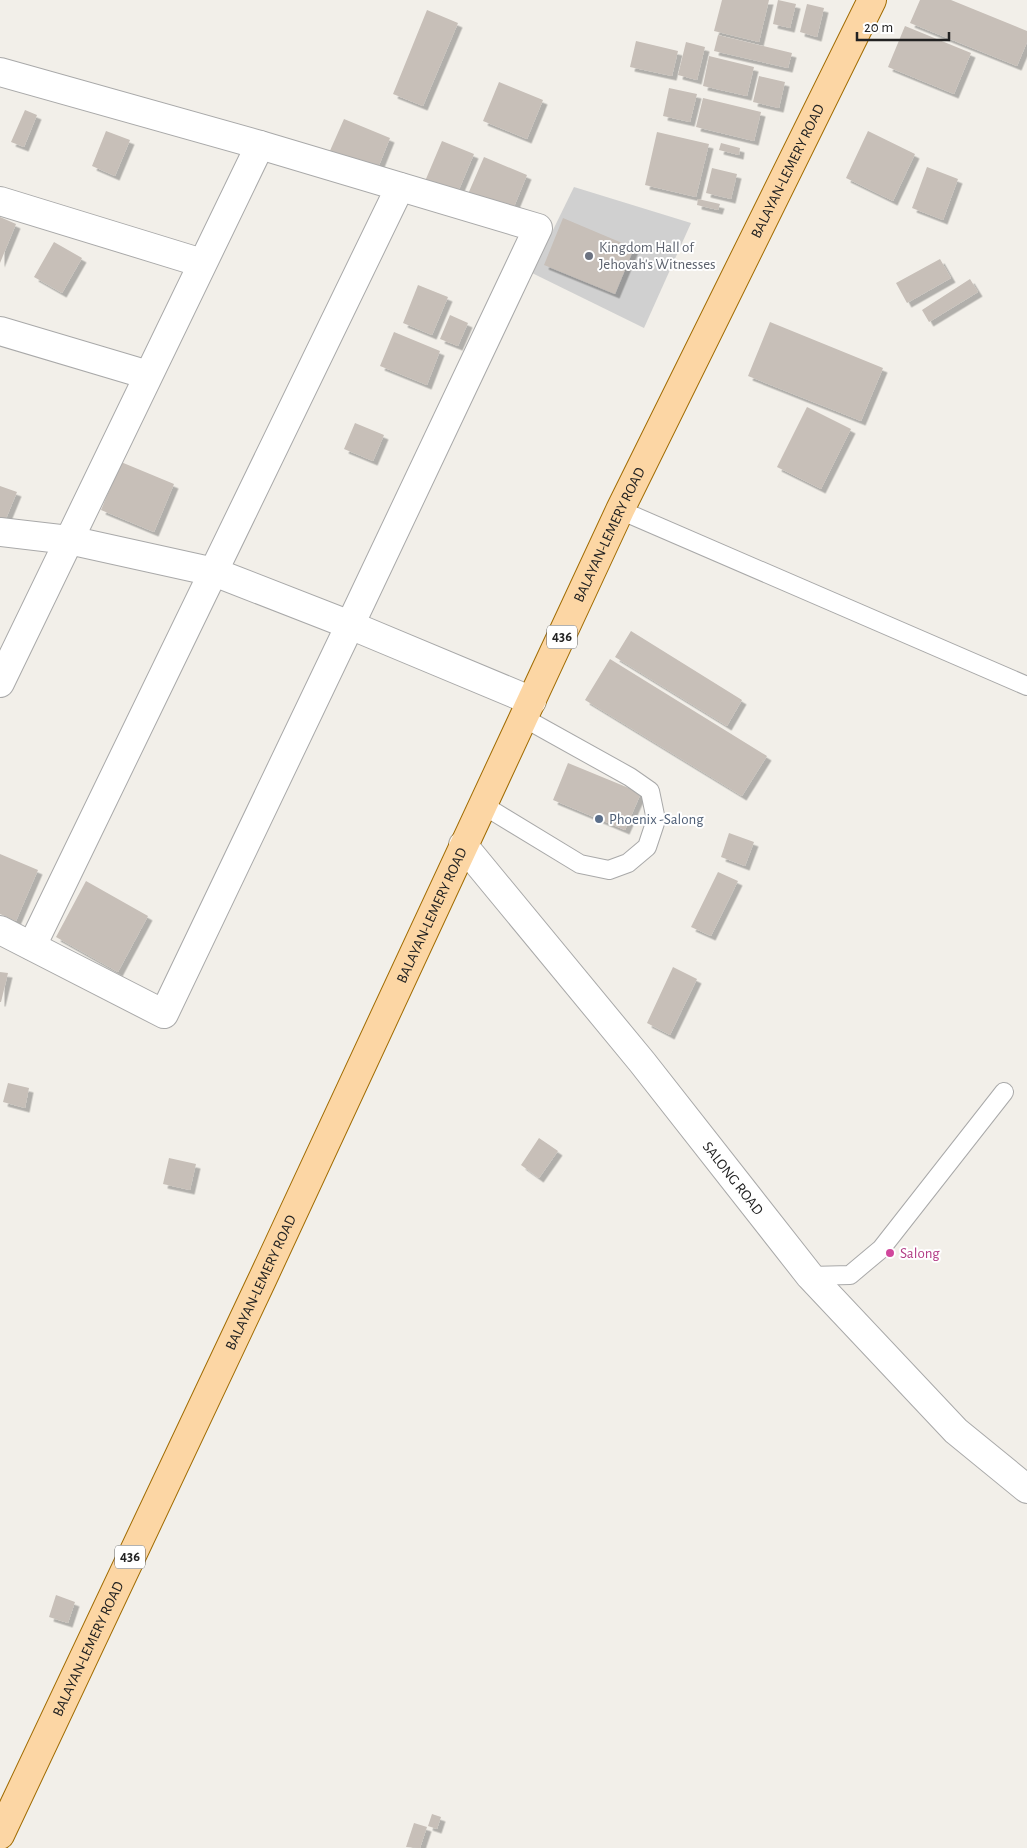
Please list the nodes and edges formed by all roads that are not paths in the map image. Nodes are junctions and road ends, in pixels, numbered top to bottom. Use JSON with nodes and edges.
{"nodes":[{"id":1,"x":872,"y":0,"type":"edge"},
{"id":2,"x":0,"y":72,"type":"edge"},
{"id":3,"x":260,"y":145,"type":"junction"},
{"id":4,"x":400,"y":187,"type":"junction"},
{"id":5,"x":0,"y":200,"type":"edge"},
{"id":6,"x":202,"y":263,"type":"junction"},
{"id":7,"x":1,"y":333,"type":"edge"},
{"id":8,"x":148,"y":375,"type":"junction"},
{"id":9,"x":620,"y":510,"type":"junction"},
{"id":10,"x":0,"y":532,"type":"edge"},
{"id":11,"x":69,"y":540,"type":"junction"},
{"id":12,"x":214,"y":572,"type":"junction"},
{"id":13,"x":350,"y":626,"type":"junction"},
{"id":14,"x":0,"y":683,"type":"edge"},
{"id":15,"x":1027,"y":686,"type":"edge"},
{"id":16,"x":528,"y":709,"type":"junction"},
{"id":17,"x":483,"y":805,"type":"junction"},
{"id":18,"x":463,"y":845,"type":"junction"},
{"id":19,"x":0,"y":930,"type":"edge"},
{"id":20,"x":32,"y":946,"type":"junction"},
{"id":21,"x":1004,"y":1092,"type":"dead end"},
{"id":22,"x":810,"y":1276,"type":"junction"},
{"id":23,"x":1027,"y":1489,"type":"edge"},
{"id":24,"x":0,"y":1834,"type":"edge"}],
"edges":[{"from":1,"to":9,"type":"main road","name":"BALAYAN-LEMERY ROAD","number":"436"},
{"from":2,"to":3,"type":"street"},
{"from":3,"to":4,"type":"street"},
{"from":3,"to":6,"type":"street"},
{"from":4,"to":12,"type":"street"},
{"from":4,"to":13,"type":"street"},
{"from":5,"to":6,"type":"street"},
{"from":6,"to":8,"type":"street"},
{"from":7,"to":8,"type":"street"},
{"from":8,"to":11,"type":"street"},
{"from":9,"to":15,"type":"lane"},
{"from":9,"to":16,"type":"main road","name":"BALAYAN-LEMERY ROAD","number":"436"},
{"from":10,"to":11,"type":"street"},
{"from":11,"to":12,"type":"street"},
{"from":11,"to":14,"type":"street"},
{"from":12,"to":13,"type":"street"},
{"from":12,"to":20,"type":"street"},
{"from":13,"to":16,"type":"street"},
{"from":13,"to":20,"type":"street"},
{"from":16,"to":17,"type":"main road","name":"BALAYAN-LEMERY ROAD","number":"436"},
{"from":16,"to":17,"type":"lane"},
{"from":17,"to":18,"type":"main road","name":"BALAYAN-LEMERY ROAD","number":"436"},
{"from":18,"to":22,"type":"street","name":"SALONG ROAD"},
{"from":18,"to":24,"type":"main road","name":"BALAYAN-LEMERY ROAD","number":"436"},
{"from":19,"to":20,"type":"street"},
{"from":21,"to":22,"type":"lane"},
{"from":22,"to":23,"type":"street","name":"SALONG ROAD"}]}
